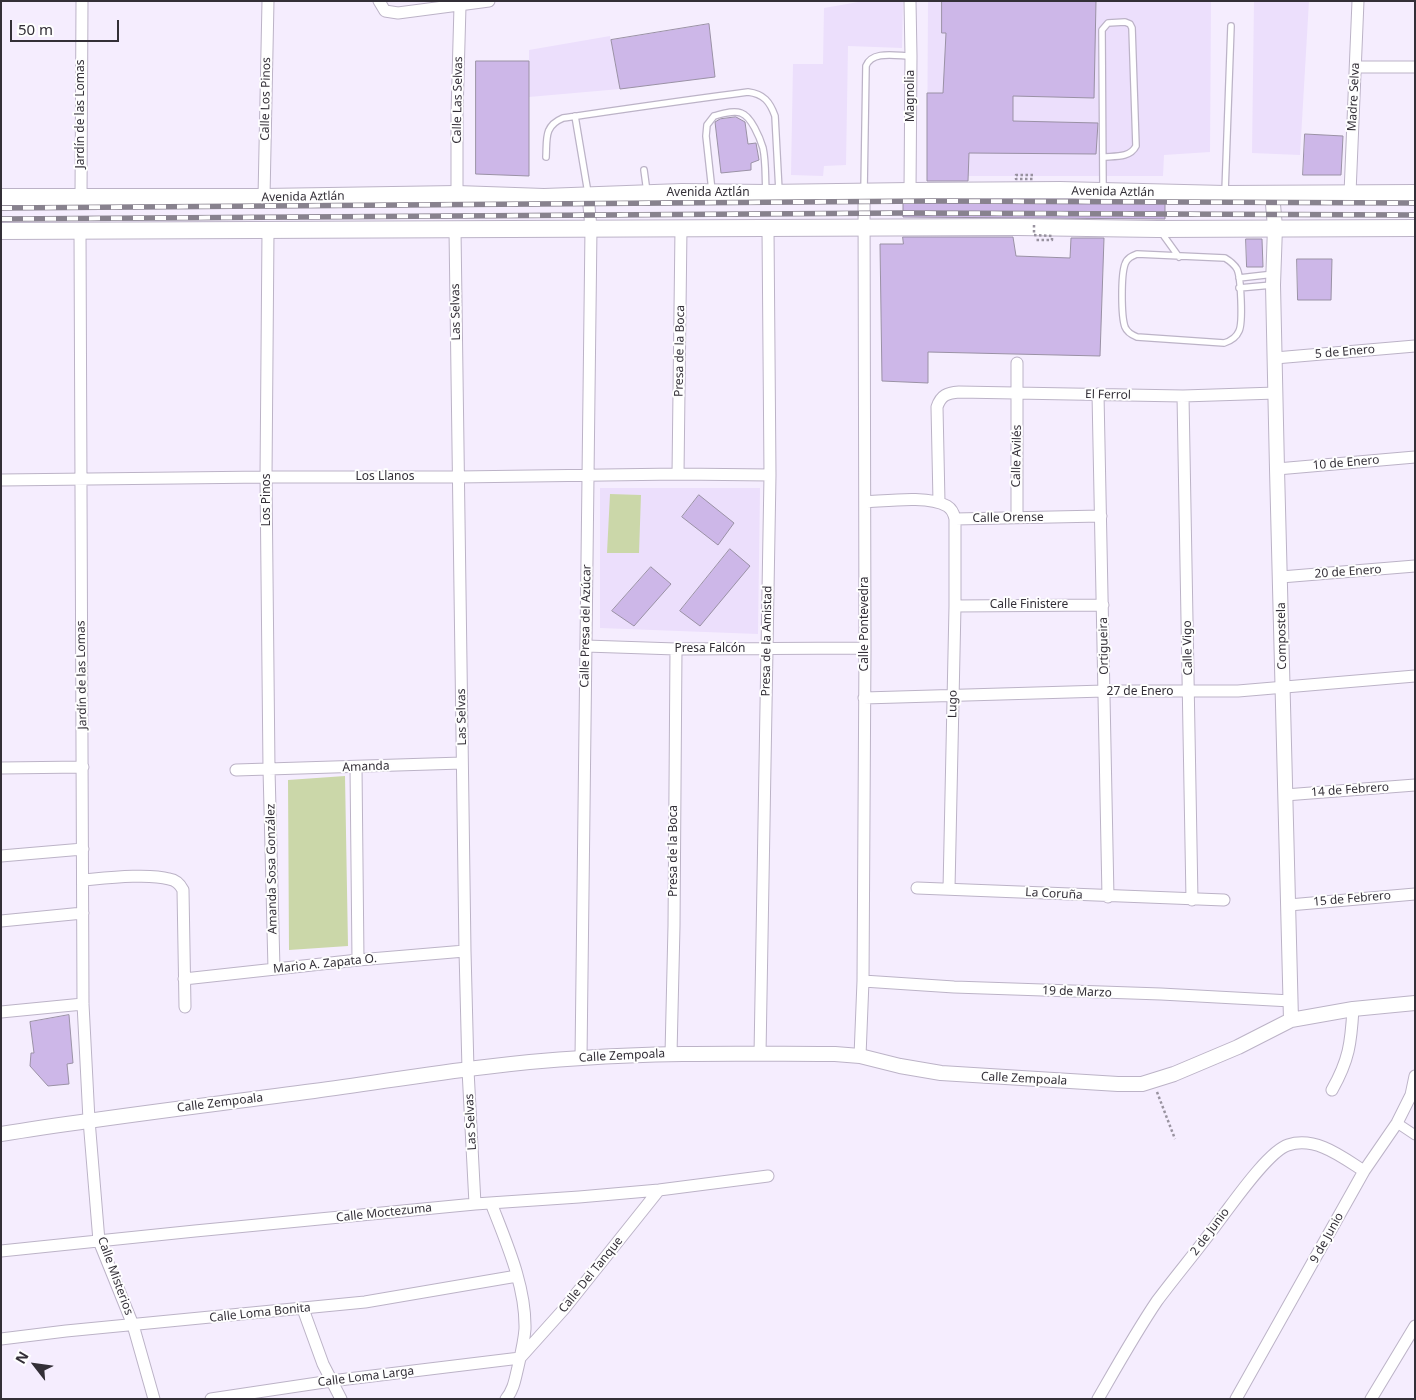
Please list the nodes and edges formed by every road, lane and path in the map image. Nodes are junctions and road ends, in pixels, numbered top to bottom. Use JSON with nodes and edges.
{"nodes":[{"id":1,"x":82,"y":1,"type":"edge"},
{"id":2,"x":268,"y":1,"type":"edge"},
{"id":3,"x":489,"y":1,"type":"edge"},
{"id":4,"x":910,"y":1,"type":"edge"},
{"id":5,"x":1358,"y":1,"type":"edge"},
{"id":6,"x":460,"y":3,"type":"edge"},
{"id":7,"x":382,"y":6,"type":"edge"},
{"id":8,"x":1231,"y":26,"type":"dead end"},
{"id":9,"x":911,"y":56,"type":"junction"},
{"id":10,"x":1356,"y":67,"type":"junction"},
{"id":11,"x":1415,"y":67,"type":"edge"},
{"id":12,"x":575,"y":116,"type":"junction"},
{"id":13,"x":546,"y":157,"type":"dead end"},
{"id":14,"x":1103,"y":157,"type":"junction"},
{"id":15,"x":644,"y":170,"type":"dead end"},
{"id":16,"x":1033,"y":174,"type":"dead end"},
{"id":17,"x":1034,"y":179,"type":"dead end"},
{"id":18,"x":864,"y":191,"type":"junction"},
{"id":19,"x":910,"y":191,"type":"junction"},
{"id":20,"x":1103,"y":191,"type":"junction"},
{"id":21,"x":712,"y":193,"type":"junction"},
{"id":22,"x":773,"y":193,"type":"junction"},
{"id":23,"x":1272,"y":193,"type":"junction"},
{"id":24,"x":1350,"y":193,"type":"junction"},
{"id":25,"x":1415,"y":193,"type":"edge"},
{"id":26,"x":457,"y":194,"type":"junction"},
{"id":27,"x":647,"y":194,"type":"junction"},
{"id":28,"x":1225,"y":194,"type":"junction"},
{"id":29,"x":588,"y":195,"type":"junction"},
{"id":30,"x":1,"y":197,"type":"edge"},
{"id":31,"x":80,"y":197,"type":"junction"},
{"id":32,"x":264,"y":197,"type":"junction"},
{"id":33,"x":1034,"y":225,"type":"dead end"},
{"id":34,"x":864,"y":227,"type":"junction"},
{"id":35,"x":1275,"y":227,"type":"junction"},
{"id":36,"x":591,"y":228,"type":"junction"},
{"id":37,"x":681,"y":228,"type":"junction"},
{"id":38,"x":1415,"y":228,"type":"edge"},
{"id":39,"x":768,"y":229,"type":"junction"},
{"id":40,"x":1158,"y":229,"type":"junction"},
{"id":41,"x":268,"y":230,"type":"junction"},
{"id":42,"x":455,"y":230,"type":"junction"},
{"id":43,"x":80,"y":231,"type":"junction"},
{"id":44,"x":1,"y":232,"type":"edge"},
{"id":45,"x":1034,"y":240,"type":"dead end"},
{"id":46,"x":1179,"y":257,"type":"junction"},
{"id":47,"x":1239,"y":278,"type":"junction"},
{"id":48,"x":1274,"y":280,"type":"junction"},
{"id":49,"x":1240,"y":288,"type":"junction"},
{"id":50,"x":1415,"y":346,"type":"edge"},
{"id":51,"x":1275,"y":358,"type":"junction"},
{"id":52,"x":1017,"y":363,"type":"dead end"},
{"id":53,"x":1276,"y":393,"type":"junction"},
{"id":54,"x":1018,"y":394,"type":"junction"},
{"id":55,"x":1098,"y":394,"type":"junction"},
{"id":56,"x":1183,"y":396,"type":"junction"},
{"id":57,"x":1415,"y":457,"type":"edge"},
{"id":58,"x":1277,"y":469,"type":"junction"},
{"id":59,"x":678,"y":474,"type":"junction"},
{"id":60,"x":770,"y":475,"type":"junction"},
{"id":61,"x":588,"y":476,"type":"junction"},
{"id":62,"x":266,"y":477,"type":"junction"},
{"id":63,"x":458,"y":477,"type":"junction"},
{"id":64,"x":82,"y":479,"type":"junction"},
{"id":65,"x":1,"y":480,"type":"edge"},
{"id":66,"x":865,"y":502,"type":"junction"},
{"id":67,"x":939,"y":502,"type":"junction"},
{"id":68,"x":1101,"y":516,"type":"junction"},
{"id":69,"x":1017,"y":517,"type":"junction"},
{"id":70,"x":955,"y":519,"type":"junction"},
{"id":71,"x":1415,"y":566,"type":"edge"},
{"id":72,"x":1281,"y":577,"type":"junction"},
{"id":73,"x":1103,"y":605,"type":"junction"},
{"id":74,"x":955,"y":606,"type":"junction"},
{"id":75,"x":586,"y":646,"type":"junction"},
{"id":76,"x":866,"y":648,"type":"junction"},
{"id":77,"x":676,"y":649,"type":"junction"},
{"id":78,"x":767,"y":649,"type":"junction"},
{"id":79,"x":1415,"y":676,"type":"edge"},
{"id":80,"x":1282,"y":687,"type":"junction"},
{"id":81,"x":1104,"y":692,"type":"junction"},
{"id":82,"x":1189,"y":692,"type":"junction"},
{"id":83,"x":953,"y":696,"type":"junction"},
{"id":84,"x":864,"y":698,"type":"junction"},
{"id":85,"x":462,"y":763,"type":"junction"},
{"id":86,"x":83,"y":767,"type":"junction"},
{"id":87,"x":1,"y":768,"type":"edge"},
{"id":88,"x":356,"y":768,"type":"junction"},
{"id":89,"x":269,"y":769,"type":"junction"},
{"id":90,"x":236,"y":770,"type":"dead end"},
{"id":91,"x":1415,"y":784,"type":"edge"},
{"id":92,"x":1285,"y":795,"type":"junction"},
{"id":93,"x":83,"y":850,"type":"junction"},
{"id":94,"x":1,"y":856,"type":"edge"},
{"id":95,"x":83,"y":880,"type":"junction"},
{"id":96,"x":917,"y":888,"type":"dead end"},
{"id":97,"x":949,"y":889,"type":"junction"},
{"id":98,"x":1415,"y":894,"type":"edge"},
{"id":99,"x":1108,"y":897,"type":"junction"},
{"id":100,"x":1192,"y":900,"type":"junction"},
{"id":101,"x":1224,"y":900,"type":"dead end"},
{"id":102,"x":1289,"y":905,"type":"junction"},
{"id":103,"x":83,"y":913,"type":"junction"},
{"id":104,"x":1,"y":921,"type":"edge"},
{"id":105,"x":465,"y":951,"type":"junction"},
{"id":106,"x":358,"y":960,"type":"junction"},
{"id":107,"x":274,"y":969,"type":"junction"},
{"id":108,"x":184,"y":979,"type":"junction"},
{"id":109,"x":863,"y":981,"type":"junction"},
{"id":110,"x":1291,"y":1002,"type":"junction"},
{"id":111,"x":83,"y":1004,"type":"junction"},
{"id":112,"x":1415,"y":1004,"type":"edge"},
{"id":113,"x":185,"y":1007,"type":"dead end"},
{"id":114,"x":1353,"y":1009,"type":"junction"},
{"id":115,"x":1,"y":1012,"type":"edge"},
{"id":116,"x":1291,"y":1020,"type":"junction"},
{"id":117,"x":671,"y":1054,"type":"junction"},
{"id":118,"x":760,"y":1054,"type":"junction"},
{"id":119,"x":860,"y":1056,"type":"junction"},
{"id":120,"x":581,"y":1058,"type":"junction"},
{"id":121,"x":468,"y":1070,"type":"junction"},
{"id":122,"x":1415,"y":1076,"type":"edge"},
{"id":123,"x":1153,"y":1081,"type":"junction"},
{"id":124,"x":1332,"y":1090,"type":"dead end"},
{"id":125,"x":89,"y":1120,"type":"junction"},
{"id":126,"x":1397,"y":1123,"type":"junction"},
{"id":127,"x":1,"y":1134,"type":"edge"},
{"id":128,"x":1415,"y":1135,"type":"edge"},
{"id":129,"x":1175,"y":1138,"type":"dead end"},
{"id":130,"x":1364,"y":1171,"type":"junction"},
{"id":131,"x":768,"y":1176,"type":"dead end"},
{"id":132,"x":659,"y":1190,"type":"junction"},
{"id":133,"x":491,"y":1203,"type":"junction"},
{"id":134,"x":475,"y":1204,"type":"junction"},
{"id":135,"x":99,"y":1240,"type":"junction"},
{"id":136,"x":1,"y":1251,"type":"edge"},
{"id":137,"x":517,"y":1276,"type":"junction"},
{"id":138,"x":303,"y":1309,"type":"junction"},
{"id":139,"x":133,"y":1325,"type":"junction"},
{"id":140,"x":1415,"y":1326,"type":"edge"},
{"id":141,"x":1,"y":1339,"type":"edge"},
{"id":142,"x":520,"y":1358,"type":"junction"},
{"id":143,"x":331,"y":1381,"type":"junction"},
{"id":144,"x":513,"y":1396,"type":"edge"},
{"id":145,"x":154,"y":1399,"type":"edge"},
{"id":146,"x":211,"y":1399,"type":"edge"},
{"id":147,"x":341,"y":1399,"type":"edge"},
{"id":148,"x":1098,"y":1399,"type":"edge"},
{"id":149,"x":1236,"y":1399,"type":"edge"},
{"id":150,"x":1371,"y":1399,"type":"edge"}],
"edges":[{"from":1,"to":31,"type":"street","name":"Jardín de las Lomas"},
{"from":2,"to":32,"type":"street","name":"Calle Los Pinos"},
{"from":3,"to":6,"type":"street"},
{"from":4,"to":9,"type":"street","name":"Magnolia"},
{"from":5,"to":10,"type":"street","name":"Madre Selva"},
{"from":6,"to":7,"type":"street"},
{"from":6,"to":26,"type":"street","name":"Calle Las Selvas"},
{"from":8,"to":28,"type":"lane"},
{"from":9,"to":18,"type":"lane"},
{"from":9,"to":19,"type":"street","name":"Magnolia"},
{"from":10,"to":11,"type":"street"},
{"from":10,"to":24,"type":"street","name":"Madre Selva"},
{"from":12,"to":13,"type":"lane"},
{"from":12,"to":22,"type":"lane"},
{"from":12,"to":29,"type":"lane"},
{"from":14,"to":14,"type":"lane"},
{"from":14,"to":20,"type":"lane"},
{"from":15,"to":27,"type":"lane"},
{"from":16,"to":17,"type":"path","bridge":true},
{"from":18,"to":19,"type":"main road","name":"Avenida Aztlán"},
{"from":18,"to":22,"type":"main road","name":"Avenida Aztlán"},
{"from":18,"to":34,"type":"street","name":"Calle Pontevedra"},
{"from":19,"to":20,"type":"main road","name":"Avenida Aztlán"},
{"from":20,"to":28,"type":"main road","name":"Avenida Aztlán"},
{"from":21,"to":22,"type":"main road","name":"Avenida Aztlán"},
{"from":21,"to":22,"type":"lane"},
{"from":21,"to":27,"type":"main road","name":"Avenida Aztlán"},
{"from":23,"to":24,"type":"main road","name":"Avenida Aztlán"},
{"from":23,"to":28,"type":"main road","name":"Avenida Aztlán"},
{"from":23,"to":35,"type":"street","name":"Compostela"},
{"from":24,"to":25,"type":"main road","name":"Avenida Aztlán"},
{"from":26,"to":29,"type":"main road","name":"Avenida Aztlán"},
{"from":26,"to":32,"type":"main road","name":"Avenida Aztlán"},
{"from":27,"to":29,"type":"main road","name":"Avenida Aztlán"},
{"from":29,"to":36,"type":"street","name":"Calle Presa del Azúcar"},
{"from":30,"to":31,"type":"main road","name":"Avenida Aztlán"},
{"from":31,"to":32,"type":"main road","name":"Avenida Aztlán"},
{"from":33,"to":45,"type":"path","bridge":true},
{"from":34,"to":39,"type":"main road"},
{"from":34,"to":40,"type":"main road"},
{"from":34,"to":66,"type":"street","name":"Calle Pontevedra"},
{"from":35,"to":38,"type":"main road"},
{"from":35,"to":40,"type":"main road"},
{"from":35,"to":48,"type":"street","name":"Compostela"},
{"from":36,"to":37,"type":"main road"},
{"from":36,"to":42,"type":"main road"},
{"from":36,"to":61,"type":"street","name":"Calle Presa del Azúcar"},
{"from":37,"to":39,"type":"main road"},
{"from":37,"to":59,"type":"street","name":"Presa de la Boca"},
{"from":39,"to":60,"type":"street","name":"Presa de la Amistad"},
{"from":40,"to":46,"type":"lane"},
{"from":41,"to":42,"type":"main road"},
{"from":41,"to":43,"type":"main road"},
{"from":41,"to":62,"type":"street","name":"Los Pinos"},
{"from":42,"to":63,"type":"street","name":"Las Selvas"},
{"from":43,"to":44,"type":"main road"},
{"from":43,"to":64,"type":"street","name":"Jardín de las Lomas"},
{"from":46,"to":47,"type":"lane"},
{"from":46,"to":49,"type":"lane"},
{"from":47,"to":48,"type":"lane"},
{"from":47,"to":49,"type":"lane"},
{"from":48,"to":49,"type":"lane"},
{"from":48,"to":51,"type":"street","name":"Compostela"},
{"from":50,"to":51,"type":"street","name":"5 de Enero"},
{"from":51,"to":53,"type":"street","name":"Compostela"},
{"from":52,"to":54,"type":"street","name":"Calle Avilés"},
{"from":53,"to":56,"type":"street","name":"El Ferrol"},
{"from":53,"to":58,"type":"street","name":"Compostela"},
{"from":54,"to":55,"type":"street","name":"El Ferrol"},
{"from":54,"to":67,"type":"street","name":"El Ferrol"},
{"from":54,"to":69,"type":"street","name":"Calle Avilés"},
{"from":55,"to":56,"type":"street","name":"El Ferrol"},
{"from":55,"to":68,"type":"street","name":"Ortigueira"},
{"from":56,"to":82,"type":"street","name":"Calle Vigo"},
{"from":57,"to":58,"type":"street","name":"10 de Enero"},
{"from":58,"to":72,"type":"street","name":"Compostela"},
{"from":59,"to":60,"type":"street","name":"Los Llanos"},
{"from":59,"to":61,"type":"street","name":"Los Llanos"},
{"from":60,"to":78,"type":"street","name":"Presa de la Amistad"},
{"from":61,"to":63,"type":"street","name":"Los Llanos"},
{"from":61,"to":75,"type":"street","name":"Calle Presa del Azúcar"},
{"from":62,"to":63,"type":"street","name":"Los Llanos"},
{"from":62,"to":64,"type":"street","name":"Los Llanos"},
{"from":62,"to":89,"type":"street","name":"Los Pinos"},
{"from":63,"to":85,"type":"street","name":"Las Selvas"},
{"from":64,"to":65,"type":"street","name":"Los Llanos"},
{"from":64,"to":86,"type":"street","name":"Jardín de las Lomas"},
{"from":66,"to":67,"type":"street"},
{"from":66,"to":76,"type":"street","name":"Calle Pontevedra"},
{"from":67,"to":70,"type":"street","name":"Calle Orense"},
{"from":68,"to":69,"type":"street","name":"Calle Orense"},
{"from":68,"to":73,"type":"street","name":"Ortigueira"},
{"from":69,"to":70,"type":"street","name":"Calle Orense"},
{"from":70,"to":74,"type":"street","name":"Lugo"},
{"from":71,"to":72,"type":"street","name":"20 de Enero"},
{"from":72,"to":80,"type":"street","name":"Compostela"},
{"from":73,"to":74,"type":"street","name":"Calle Finistere"},
{"from":73,"to":81,"type":"street","name":"Ortigueira"},
{"from":74,"to":83,"type":"street","name":"Lugo"},
{"from":75,"to":77,"type":"street","name":"Presa Falcón"},
{"from":75,"to":120,"type":"street","name":"Calle Presa del Azúcar"},
{"from":76,"to":78,"type":"street","name":"Presa Falcón"},
{"from":76,"to":84,"type":"street","name":"Calle Pontevedra"},
{"from":77,"to":78,"type":"street","name":"Presa Falcón"},
{"from":77,"to":117,"type":"street","name":"Presa de la Boca"},
{"from":78,"to":118,"type":"street","name":"Presa de la Amistad"},
{"from":79,"to":80,"type":"street","name":"27 de Enero"},
{"from":80,"to":82,"type":"street","name":"27 de Enero"},
{"from":80,"to":92,"type":"street","name":"Compostela"},
{"from":81,"to":82,"type":"street","name":"27 de Enero"},
{"from":81,"to":83,"type":"street","name":"27 de Enero"},
{"from":81,"to":99,"type":"street","name":"Ortigueira"},
{"from":82,"to":100,"type":"street","name":"Calle Vigo"},
{"from":83,"to":84,"type":"street","name":"27 de Enero"},
{"from":83,"to":97,"type":"street","name":"Lugo"},
{"from":84,"to":109,"type":"street","name":"Calle Pontevedra"},
{"from":85,"to":88,"type":"street","name":"Amanda"},
{"from":85,"to":105,"type":"street","name":"Las Selvas"},
{"from":86,"to":87,"type":"street"},
{"from":86,"to":93,"type":"street","name":"Jardín de las Lomas"},
{"from":88,"to":89,"type":"street","name":"Amanda"},
{"from":88,"to":106,"type":"street"},
{"from":89,"to":90,"type":"street","name":"Amanda"},
{"from":89,"to":107,"type":"street","name":"Amanda Sosa González"},
{"from":91,"to":92,"type":"street","name":"14 de Febrero"},
{"from":92,"to":102,"type":"street","name":"Compostela"},
{"from":93,"to":94,"type":"street"},
{"from":93,"to":95,"type":"street","name":"Jardín de las Lomas"},
{"from":95,"to":103,"type":"street","name":"Jardín de las Lomas"},
{"from":95,"to":108,"type":"street"},
{"from":96,"to":97,"type":"street","name":"La Coruña"},
{"from":97,"to":99,"type":"street","name":"La Coruña"},
{"from":98,"to":102,"type":"street","name":"15 de Febrero"},
{"from":99,"to":100,"type":"street","name":"La Coruña"},
{"from":100,"to":101,"type":"street","name":"La Coruña"},
{"from":102,"to":110,"type":"street","name":"Compostela"},
{"from":103,"to":104,"type":"street"},
{"from":103,"to":111,"type":"street","name":"Jardín de las Lomas"},
{"from":105,"to":106,"type":"street","name":"Mario A. Zapata O."},
{"from":105,"to":121,"type":"street","name":"Las Selvas"},
{"from":106,"to":107,"type":"street","name":"Mario A. Zapata O."},
{"from":107,"to":108,"type":"street","name":"Mario A. Zapata O."},
{"from":108,"to":113,"type":"street"},
{"from":109,"to":110,"type":"street","name":"19 de Marzo"},
{"from":109,"to":119,"type":"street","name":"Calle Pontevedra"},
{"from":110,"to":116,"type":"street","name":"Compostela"},
{"from":111,"to":115,"type":"street"},
{"from":111,"to":125,"type":"street","name":"Jardín de las Lomas"},
{"from":112,"to":114,"type":"street"},
{"from":114,"to":116,"type":"street"},
{"from":114,"to":124,"type":"street"},
{"from":116,"to":123,"type":"street","name":"Calle Zempoala"},
{"from":117,"to":118,"type":"street","name":"Calle Zempoala"},
{"from":117,"to":120,"type":"street","name":"Calle Zempoala"},
{"from":118,"to":119,"type":"street","name":"Calle Zempoala"},
{"from":119,"to":123,"type":"street","name":"Calle Zempoala"},
{"from":120,"to":121,"type":"street","name":"Calle Zempoala"},
{"from":121,"to":125,"type":"street","name":"Calle Zempoala"},
{"from":121,"to":134,"type":"street","name":"Las Selvas"},
{"from":122,"to":126,"type":"street","name":"9 de Junio"},
{"from":123,"to":129,"type":"path"},
{"from":125,"to":127,"type":"street","name":"Calle Zempoala"},
{"from":125,"to":135,"type":"street","name":"Calle Misterios"},
{"from":126,"to":128,"type":"street"},
{"from":126,"to":130,"type":"street","name":"9 de Junio"},
{"from":130,"to":148,"type":"street","name":"2 de Junio"},
{"from":130,"to":149,"type":"street","name":"9 de Junio"},
{"from":131,"to":132,"type":"street","name":"Calle Moctezuma"},
{"from":132,"to":133,"type":"street","name":"Calle Moctezuma"},
{"from":132,"to":142,"type":"street","name":"Calle Del Tanque"},
{"from":133,"to":134,"type":"street","name":"Calle Moctezuma"},
{"from":133,"to":137,"type":"street"},
{"from":134,"to":135,"type":"street","name":"Calle Moctezuma"},
{"from":135,"to":136,"type":"street","name":"Calle Moctezuma"},
{"from":135,"to":139,"type":"street","name":"Calle Misterios"},
{"from":137,"to":138,"type":"street","name":"Calle Loma Bonita"},
{"from":137,"to":142,"type":"street"},
{"from":138,"to":139,"type":"street","name":"Calle Loma Bonita"},
{"from":138,"to":143,"type":"street"},
{"from":139,"to":141,"type":"street","name":"Calle Loma Bonita"},
{"from":139,"to":145,"type":"street","name":"Calle Misterios"},
{"from":140,"to":150,"type":"street"},
{"from":142,"to":143,"type":"street","name":"Calle Loma Larga"},
{"from":142,"to":144,"type":"street"},
{"from":143,"to":146,"type":"street","name":"Calle Loma Larga"},
{"from":143,"to":147,"type":"street"}]}
